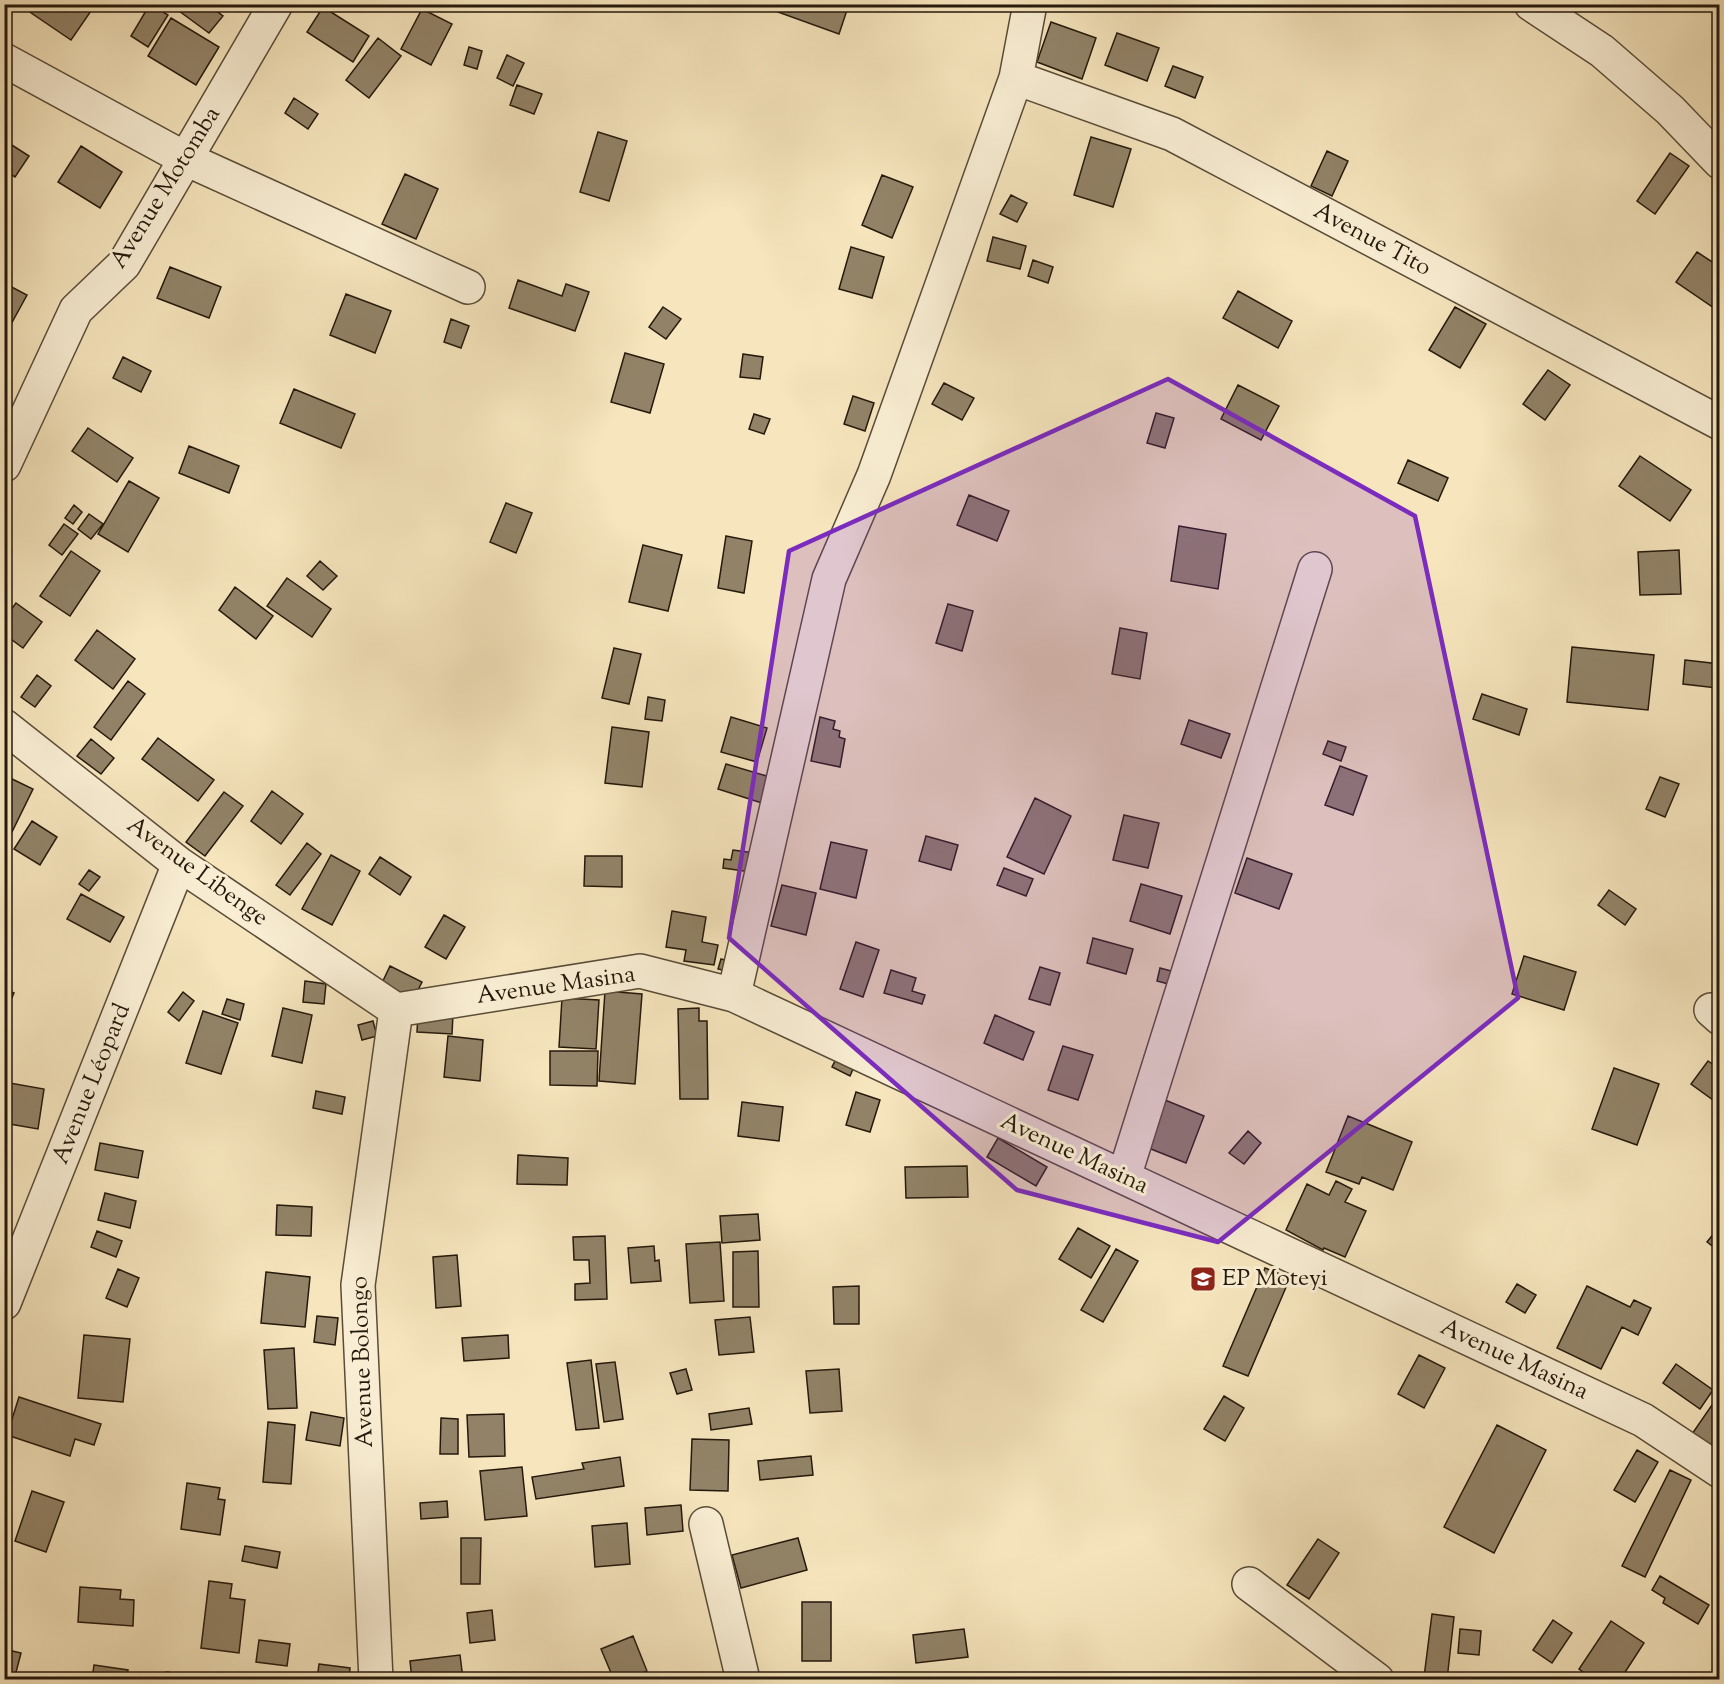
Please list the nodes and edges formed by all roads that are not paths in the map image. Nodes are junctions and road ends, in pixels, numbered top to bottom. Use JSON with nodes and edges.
{"nodes":[{"id":1,"x":276,"y":4,"type":"edge"},
{"id":2,"x":1030,"y":4,"type":"edge"},
{"id":3,"x":1531,"y":4,"type":"edge"},
{"id":4,"x":4,"y":60,"type":"edge"},
{"id":5,"x":1016,"y":78,"type":"junction"},
{"id":6,"x":186,"y":159,"type":"junction"},
{"id":7,"x":1719,"y":162,"type":"edge"},
{"id":8,"x":468,"y":287,"type":"dead end"},
{"id":9,"x":1719,"y":423,"type":"edge"},
{"id":10,"x":4,"y":465,"type":"edge"},
{"id":11,"x":1315,"y":569,"type":"dead end"},
{"id":12,"x":4,"y":726,"type":"edge"},
{"id":13,"x":179,"y":864,"type":"junction"},
{"id":14,"x":734,"y":995,"type":"junction"},
{"id":15,"x":396,"y":1010,"type":"junction"},
{"id":16,"x":1124,"y":1177,"type":"junction"},
{"id":17,"x":4,"y":1303,"type":"edge"},
{"id":18,"x":1719,"y":1471,"type":"edge"},
{"id":19,"x":706,"y":1524,"type":"dead end"},
{"id":20,"x":1249,"y":1584,"type":"dead end"},
{"id":21,"x":376,"y":1680,"type":"edge"},
{"id":22,"x":743,"y":1680,"type":"edge"},
{"id":23,"x":1377,"y":1680,"type":"edge"}],
"edges":[{"from":1,"to":6,"type":"street","name":"Avenue Motomba"},
{"from":2,"to":5,"type":"street"},
{"from":3,"to":7,"type":"street"},
{"from":4,"to":6,"type":"street"},
{"from":5,"to":9,"type":"street","name":"Avenue Tito"},
{"from":5,"to":14,"type":"street"},
{"from":6,"to":8,"type":"street"},
{"from":6,"to":10,"type":"street","name":"Avenue Motomba"},
{"from":11,"to":16,"type":"street"},
{"from":12,"to":13,"type":"street","name":"Avenue Libenge"},
{"from":13,"to":15,"type":"street","name":"Avenue Libenge"},
{"from":13,"to":17,"type":"street","name":"Avenue Léopard"},
{"from":14,"to":15,"type":"street","name":"Avenue Masina"},
{"from":14,"to":16,"type":"street","name":"Avenue Masina"},
{"from":15,"to":21,"type":"street","name":"Avenue Bolongo"},
{"from":16,"to":18,"type":"street","name":"Avenue Masina"},
{"from":19,"to":22,"type":"street"},
{"from":20,"to":23,"type":"street"}]}
